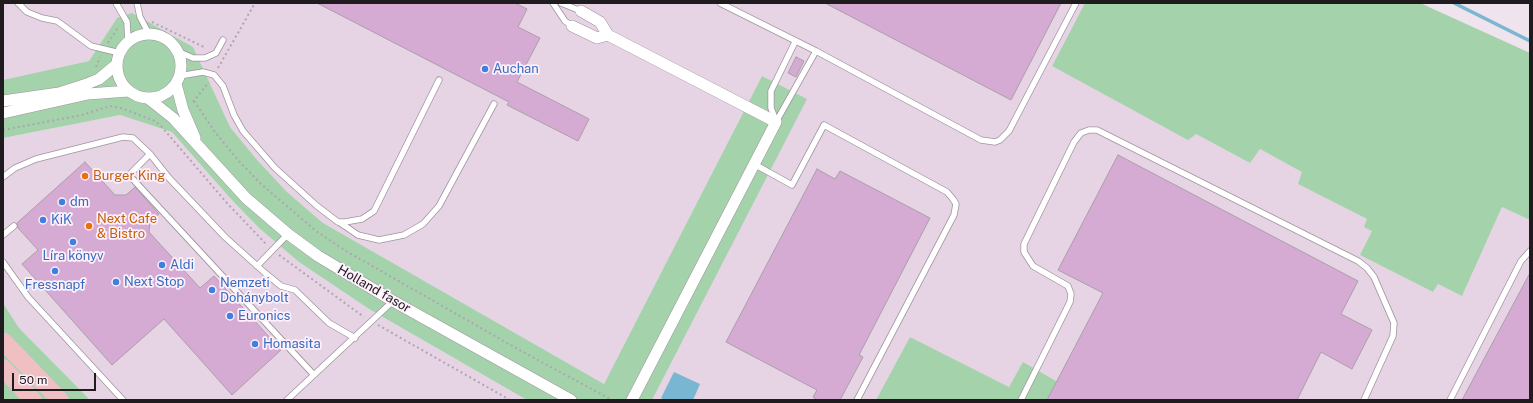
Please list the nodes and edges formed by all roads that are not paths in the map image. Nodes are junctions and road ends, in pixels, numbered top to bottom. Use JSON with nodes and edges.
{"nodes":[{"id":1,"x":18,"y":3,"type":"edge"},
{"id":2,"x":116,"y":3,"type":"edge"},
{"id":3,"x":137,"y":3,"type":"edge"},
{"id":4,"x":553,"y":3,"type":"edge"},
{"id":5,"x":561,"y":3,"type":"edge"},
{"id":6,"x":720,"y":3,"type":"edge"},
{"id":7,"x":1076,"y":3,"type":"edge"},
{"id":8,"x":581,"y":11,"type":"joint"},
{"id":9,"x":572,"y":26,"type":"joint"},
{"id":10,"x":149,"y":34,"type":"junction"},
{"id":11,"x":608,"y":35,"type":"junction"},
{"id":12,"x":223,"y":40,"type":"dead end"},
{"id":13,"x":128,"y":42,"type":"junction"},
{"id":14,"x":795,"y":42,"type":"junction"},
{"id":15,"x":177,"y":51,"type":"junction"},
{"id":16,"x":816,"y":51,"type":"junction"},
{"id":17,"x":120,"y":53,"type":"junction"},
{"id":18,"x":116,"y":64,"type":"junction"},
{"id":19,"x":178,"y":80,"type":"junction"},
{"id":20,"x":439,"y":80,"type":"dead end"},
{"id":21,"x":128,"y":91,"type":"junction"},
{"id":22,"x":149,"y":99,"type":"junction"},
{"id":23,"x":3,"y":101,"type":"edge"},
{"id":24,"x":494,"y":104,"type":"dead end"},
{"id":25,"x":3,"y":114,"type":"edge"},
{"id":26,"x":776,"y":122,"type":"junction"},
{"id":27,"x":199,"y":148,"type":"junction"},
{"id":28,"x":150,"y":154,"type":"junction"},
{"id":29,"x":754,"y":164,"type":"junction"},
{"id":30,"x":3,"y":177,"type":"edge"},
{"id":31,"x":338,"y":222,"type":"junction"},
{"id":32,"x":14,"y":226,"type":"dead end"},
{"id":33,"x":288,"y":234,"type":"junction"},
{"id":34,"x":3,"y":235,"type":"edge"},
{"id":35,"x":1530,"y":250,"type":"edge"},
{"id":36,"x":3,"y":262,"type":"edge"},
{"id":37,"x":257,"y":266,"type":"junction"},
{"id":38,"x":393,"y":301,"type":"junction"},
{"id":39,"x":354,"y":338,"type":"junction"},
{"id":40,"x":3,"y":341,"type":"edge"},
{"id":41,"x":3,"y":368,"type":"edge"},
{"id":42,"x":314,"y":375,"type":"junction"},
{"id":43,"x":564,"y":398,"type":"edge"},
{"id":44,"x":33,"y":400,"type":"edge"},
{"id":45,"x":60,"y":400,"type":"edge"},
{"id":46,"x":123,"y":400,"type":"edge"},
{"id":47,"x":287,"y":400,"type":"edge"},
{"id":48,"x":632,"y":400,"type":"edge"},
{"id":49,"x":857,"y":400,"type":"edge"},
{"id":50,"x":1021,"y":400,"type":"edge"},
{"id":51,"x":1364,"y":400,"type":"edge"},
{"id":52,"x":1450,"y":400,"type":"edge"}],
"edges":[{"from":1,"to":17,"type":"lane"},
{"from":2,"to":13,"type":"lane"},
{"from":3,"to":10,"type":"lane"},
{"from":4,"to":9,"type":"lane"},
{"from":5,"to":8,"type":"lane"},
{"from":6,"to":14,"type":"lane"},
{"from":7,"to":16,"type":"lane"},
{"from":8,"to":11,"type":"street"},
{"from":9,"to":11,"type":"street"},
{"from":10,"to":13,"type":"street"},
{"from":10,"to":15,"type":"street"},
{"from":11,"to":26,"type":"street"},
{"from":12,"to":15,"type":"lane"},
{"from":13,"to":17,"type":"street"},
{"from":14,"to":16,"type":"lane"},
{"from":14,"to":26,"type":"lane"},
{"from":15,"to":19,"type":"street"},
{"from":16,"to":26,"type":"lane"},
{"from":17,"to":18,"type":"street"},
{"from":18,"to":21,"type":"street"},
{"from":18,"to":23,"type":"street"},
{"from":19,"to":22,"type":"street"},
{"from":19,"to":27,"type":"street","name":"Holland fasor"},
{"from":19,"to":31,"type":"lane"},
{"from":20,"to":31,"type":"lane"},
{"from":21,"to":22,"type":"street"},
{"from":21,"to":25,"type":"street"},
{"from":22,"to":27,"type":"street","name":"Holland fasor"},
{"from":24,"to":31,"type":"lane"},
{"from":26,"to":29,"type":"street"},
{"from":27,"to":33,"type":"street","name":"Holland fasor"},
{"from":28,"to":30,"type":"lane"},
{"from":28,"to":37,"type":"lane"},
{"from":28,"to":42,"type":"lane"},
{"from":29,"to":48,"type":"street"},
{"from":29,"to":49,"type":"lane"},
{"from":32,"to":34,"type":"lane"},
{"from":33,"to":37,"type":"lane"},
{"from":33,"to":38,"type":"street","name":"Holland fasor"},
{"from":35,"to":52,"type":"lane"},
{"from":36,"to":46,"type":"lane"},
{"from":37,"to":39,"type":"lane"},
{"from":38,"to":39,"type":"lane"},
{"from":38,"to":43,"type":"street","name":"Holland fasor"},
{"from":39,"to":42,"type":"lane"},
{"from":40,"to":45,"type":"main road"},
{"from":41,"to":44,"type":"main road"},
{"from":42,"to":47,"type":"lane"},
{"from":50,"to":51,"type":"lane"}]}
